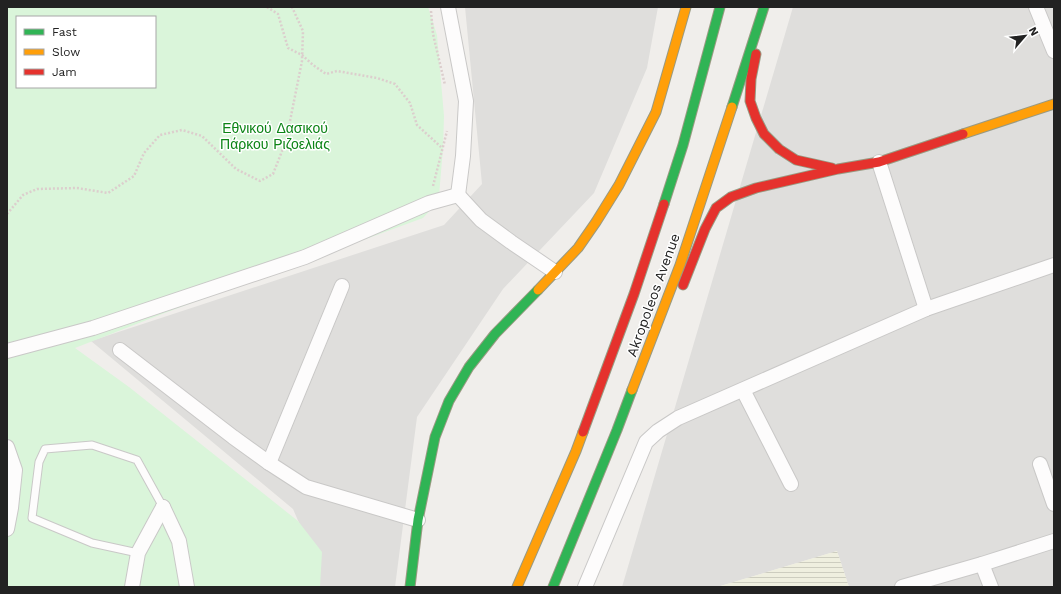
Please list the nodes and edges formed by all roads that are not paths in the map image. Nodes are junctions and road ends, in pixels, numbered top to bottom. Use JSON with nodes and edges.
{"nodes":[{"id":1,"x":448,"y":7,"type":"edge"},
{"id":2,"x":686,"y":7,"type":"edge"},
{"id":3,"x":720,"y":7,"type":"edge"},
{"id":4,"x":764,"y":7,"type":"edge"},
{"id":5,"x":1036,"y":7,"type":"edge"},
{"id":6,"x":1054,"y":51,"type":"edge"},
{"id":7,"x":1054,"y":104,"type":"edge"},
{"id":8,"x":878,"y":162,"type":"junction"},
{"id":9,"x":838,"y":169,"type":"junction"},
{"id":10,"x":458,"y":195,"type":"junction"},
{"id":11,"x":1054,"y":265,"type":"edge"},
{"id":12,"x":555,"y":272,"type":"junction"},
{"id":13,"x":342,"y":286,"type":"dead end"},
{"id":14,"x":681,"y":290,"type":"dead end"},
{"id":15,"x":675,"y":304,"type":"dead end"},
{"id":16,"x":926,"y":309,"type":"junction"},
{"id":17,"x":120,"y":350,"type":"dead end"},
{"id":18,"x":7,"y":351,"type":"edge"},
{"id":19,"x":645,"y":356,"type":"junction"},
{"id":20,"x":743,"y":390,"type":"junction"},
{"id":21,"x":7,"y":447,"type":"edge"},
{"id":22,"x":269,"y":463,"type":"junction"},
{"id":23,"x":1040,"y":464,"type":"dead end"},
{"id":24,"x":791,"y":484,"type":"dead end"},
{"id":25,"x":1054,"y":504,"type":"edge"},
{"id":26,"x":163,"y":506,"type":"junction"},
{"id":27,"x":418,"y":520,"type":"junction"},
{"id":28,"x":7,"y":529,"type":"edge"},
{"id":29,"x":1054,"y":541,"type":"edge"},
{"id":30,"x":138,"y":552,"type":"junction"},
{"id":31,"x":982,"y":564,"type":"junction"},
{"id":32,"x":132,"y":587,"type":"edge"},
{"id":33,"x":187,"y":587,"type":"edge"},
{"id":34,"x":410,"y":587,"type":"edge"},
{"id":35,"x":517,"y":587,"type":"edge"},
{"id":36,"x":553,"y":587,"type":"edge"},
{"id":37,"x":585,"y":587,"type":"edge"},
{"id":38,"x":902,"y":587,"type":"edge"},
{"id":39,"x":991,"y":587,"type":"edge"}],
"edges":[{"from":1,"to":10,"type":"street"},
{"from":2,"to":12,"type":"main road"},
{"from":3,"to":35,"type":"main road","name":"Akropoleos Avenue"},
{"from":4,"to":9,"type":"main road"},
{"from":4,"to":19,"type":"main road","name":"Akropoleos Avenue"},
{"from":5,"to":6,"type":"street"},
{"from":7,"to":8,"type":"main road"},
{"from":8,"to":9,"type":"main road"},
{"from":8,"to":16,"type":"street"},
{"from":9,"to":14,"type":"main road"},
{"from":10,"to":12,"type":"street"},
{"from":10,"to":18,"type":"street"},
{"from":11,"to":16,"type":"street"},
{"from":12,"to":27,"type":"main road"},
{"from":13,"to":22,"type":"street"},
{"from":15,"to":19,"type":"main road"},
{"from":16,"to":20,"type":"street"},
{"from":17,"to":22,"type":"street"},
{"from":19,"to":36,"type":"main road","name":"Akropoleos Avenue"},
{"from":20,"to":24,"type":"street"},
{"from":20,"to":37,"type":"street"},
{"from":21,"to":28,"type":"street"},
{"from":22,"to":27,"type":"street"},
{"from":23,"to":25,"type":"street"},
{"from":26,"to":30,"type":"street"},
{"from":26,"to":30,"type":"lane"},
{"from":26,"to":33,"type":"street"},
{"from":27,"to":34,"type":"main road"},
{"from":29,"to":31,"type":"street"},
{"from":30,"to":32,"type":"street"},
{"from":31,"to":38,"type":"street"},
{"from":31,"to":39,"type":"street"}]}
